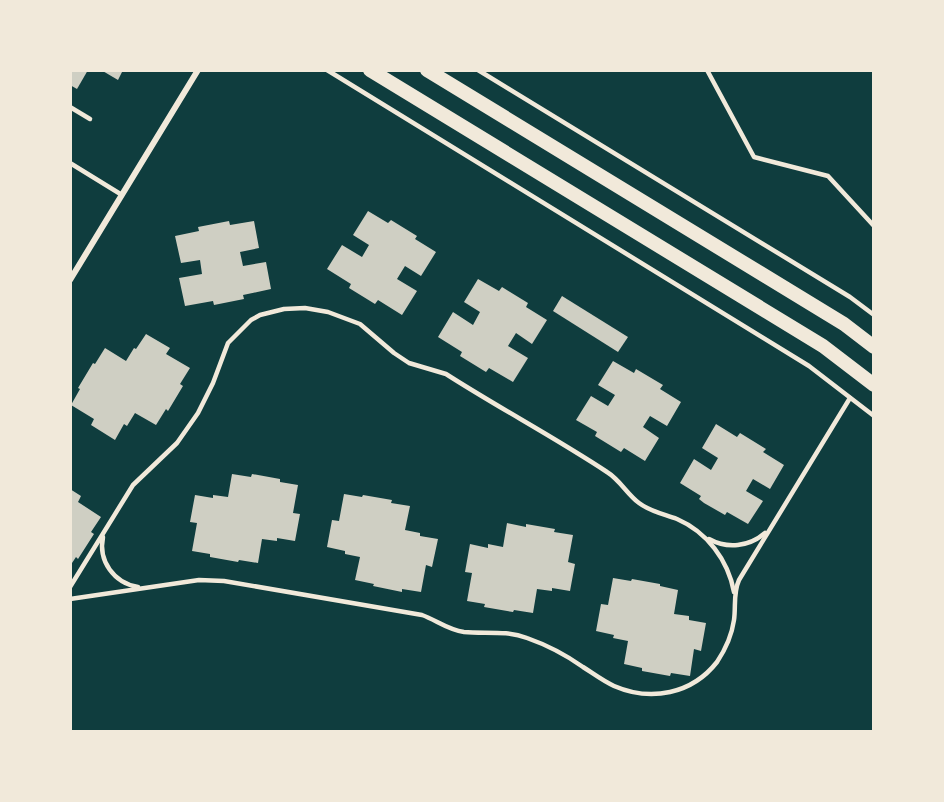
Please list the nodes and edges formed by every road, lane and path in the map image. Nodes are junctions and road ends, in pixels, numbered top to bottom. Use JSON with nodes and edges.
{"nodes":[{"id":1,"x":198,"y":70,"type":"edge"},
{"id":2,"x":327,"y":70,"type":"edge"},
{"id":3,"x":370,"y":70,"type":"edge"},
{"id":4,"x":427,"y":70,"type":"edge"},
{"id":5,"x":478,"y":70,"type":"edge"},
{"id":6,"x":707,"y":70,"type":"edge"},
{"id":7,"x":70,"y":107,"type":"edge"},
{"id":8,"x":90,"y":119,"type":"dead end"},
{"id":9,"x":70,"y":163,"type":"edge"},
{"id":10,"x":122,"y":195,"type":"junction"},
{"id":11,"x":873,"y":226,"type":"edge"},
{"id":12,"x":70,"y":280,"type":"edge"},
{"id":13,"x":873,"y":315,"type":"edge"},
{"id":14,"x":873,"y":347,"type":"edge"},
{"id":15,"x":873,"y":385,"type":"edge"},
{"id":16,"x":850,"y":398,"type":"junction"},
{"id":17,"x":873,"y":416,"type":"edge"},
{"id":18,"x":771,"y":527,"type":"junction"},
{"id":19,"x":104,"y":532,"type":"junction"},
{"id":20,"x":706,"y":538,"type":"junction"},
{"id":21,"x":70,"y":587,"type":"edge"},
{"id":22,"x":147,"y":588,"type":"junction"},
{"id":23,"x":735,"y":598,"type":"junction"},
{"id":24,"x":70,"y":599,"type":"edge"}],
"edges":[{"from":1,"to":10,"type":"street"},
{"from":2,"to":16,"type":"lane"},
{"from":3,"to":15,"type":"main road"},
{"from":4,"to":14,"type":"main road"},
{"from":5,"to":13,"type":"lane"},
{"from":6,"to":11,"type":"lane"},
{"from":7,"to":8,"type":"lane"},
{"from":9,"to":10,"type":"lane"},
{"from":10,"to":12,"type":"street"},
{"from":16,"to":17,"type":"lane"},
{"from":16,"to":18,"type":"lane"},
{"from":18,"to":20,"type":"lane"},
{"from":18,"to":23,"type":"lane"},
{"from":19,"to":20,"type":"lane"},
{"from":19,"to":21,"type":"lane"},
{"from":19,"to":22,"type":"lane"},
{"from":20,"to":23,"type":"lane"},
{"from":22,"to":23,"type":"lane"},
{"from":22,"to":24,"type":"lane"}]}
